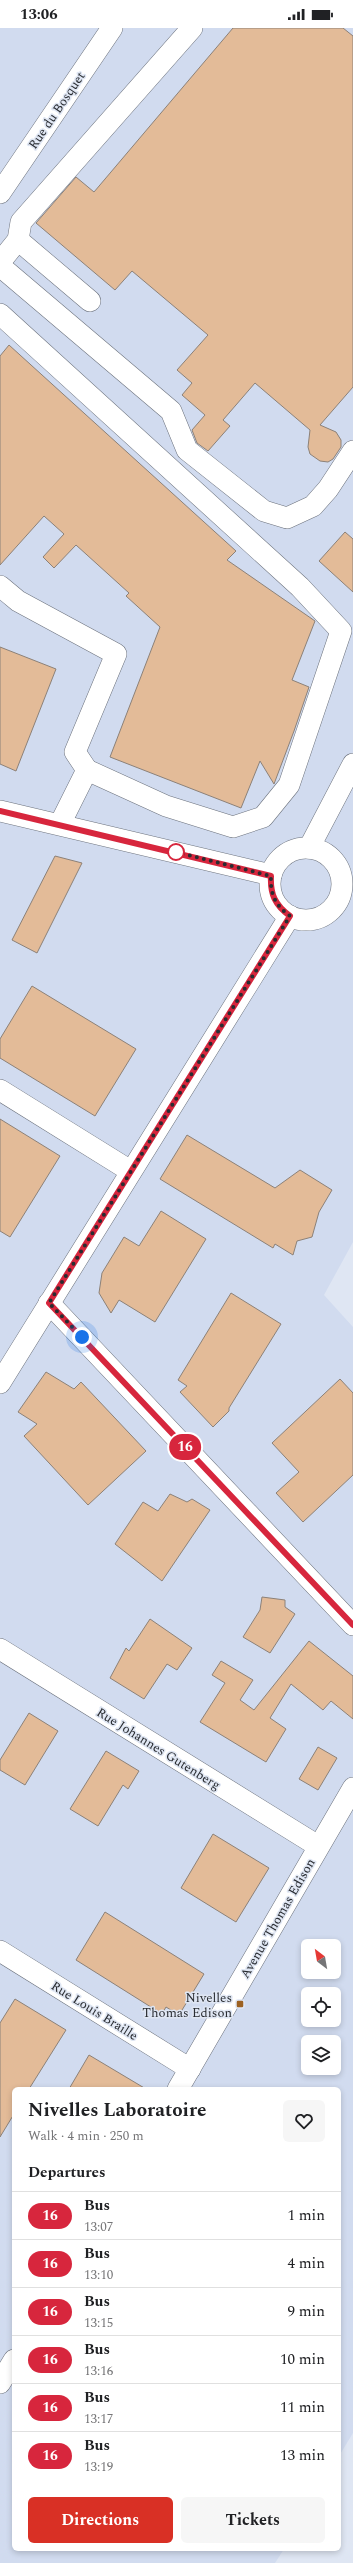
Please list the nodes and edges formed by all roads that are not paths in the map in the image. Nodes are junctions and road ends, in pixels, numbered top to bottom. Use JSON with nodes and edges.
{"nodes":[{"id":1,"x":112,"y":28,"type":"edge"},
{"id":2,"x":192,"y":28,"type":"edge"},
{"id":3,"x":0,"y":193,"type":"edge"},
{"id":4,"x":18,"y":240,"type":"junction"},
{"id":5,"x":0,"y":262,"type":"edge"},
{"id":6,"x":0,"y":266,"type":"edge"},
{"id":7,"x":90,"y":301,"type":"dead end"},
{"id":8,"x":0,"y":314,"type":"edge"},
{"id":9,"x":353,"y":451,"type":"edge"},
{"id":10,"x":0,"y":586,"type":"edge"},
{"id":11,"x":353,"y":764,"type":"edge"},
{"id":12,"x":87,"y":770,"type":"junction"},
{"id":13,"x":0,"y":811,"type":"edge"},
{"id":14,"x":60,"y":824,"type":"junction"},
{"id":15,"x":309,"y":848,"type":"junction"},
{"id":16,"x":271,"y":876,"type":"junction"},
{"id":17,"x":348,"y":891,"type":"edge"},
{"id":18,"x":290,"y":916,"type":"junction"},
{"id":19,"x":0,"y":1090,"type":"edge"},
{"id":20,"x":124,"y":1167,"type":"dead end"},
{"id":21,"x":49,"y":1303,"type":"junction"},
{"id":22,"x":0,"y":1383,"type":"edge"},
{"id":23,"x":353,"y":1625,"type":"edge"},
{"id":24,"x":0,"y":1649,"type":"edge"},
{"id":25,"x":353,"y":1788,"type":"edge"},
{"id":26,"x":318,"y":1846,"type":"junction"},
{"id":27,"x":0,"y":1951,"type":"edge"},
{"id":28,"x":190,"y":2069,"type":"junction"},
{"id":29,"x":179,"y":2087,"type":"edge"},
{"id":30,"x":12,"y":2363,"type":"edge"},
{"id":31,"x":0,"y":2383,"type":"edge"}],
"edges":[{"from":1,"to":3,"type":"street","name":"Rue du Bosquet"},
{"from":2,"to":4,"type":"street"},
{"from":4,"to":5,"type":"street"},
{"from":4,"to":7,"type":"street"},
{"from":6,"to":9,"type":"street"},
{"from":8,"to":12,"type":"street"},
{"from":10,"to":12,"type":"street"},
{"from":11,"to":15,"type":"street"},
{"from":12,"to":14,"type":"street"},
{"from":13,"to":14,"type":"street"},
{"from":14,"to":16,"type":"street"},
{"from":15,"to":16,"type":"street"},
{"from":15,"to":17,"type":"street"},
{"from":16,"to":18,"type":"street"},
{"from":17,"to":18,"type":"street"},
{"from":18,"to":21,"type":"street"},
{"from":19,"to":20,"type":"street"},
{"from":21,"to":22,"type":"street"},
{"from":21,"to":23,"type":"street"},
{"from":24,"to":26,"type":"street","name":"Rue Johannes Gutenberg"},
{"from":25,"to":26,"type":"street","name":"Avenue Thomas Edison"},
{"from":26,"to":28,"type":"street","name":"Avenue Thomas Edison"},
{"from":27,"to":28,"type":"street","name":"Rue Louis Braille"},
{"from":28,"to":29,"type":"street","name":"Avenue Thomas Edison"},
{"from":30,"to":31,"type":"street"}]}
